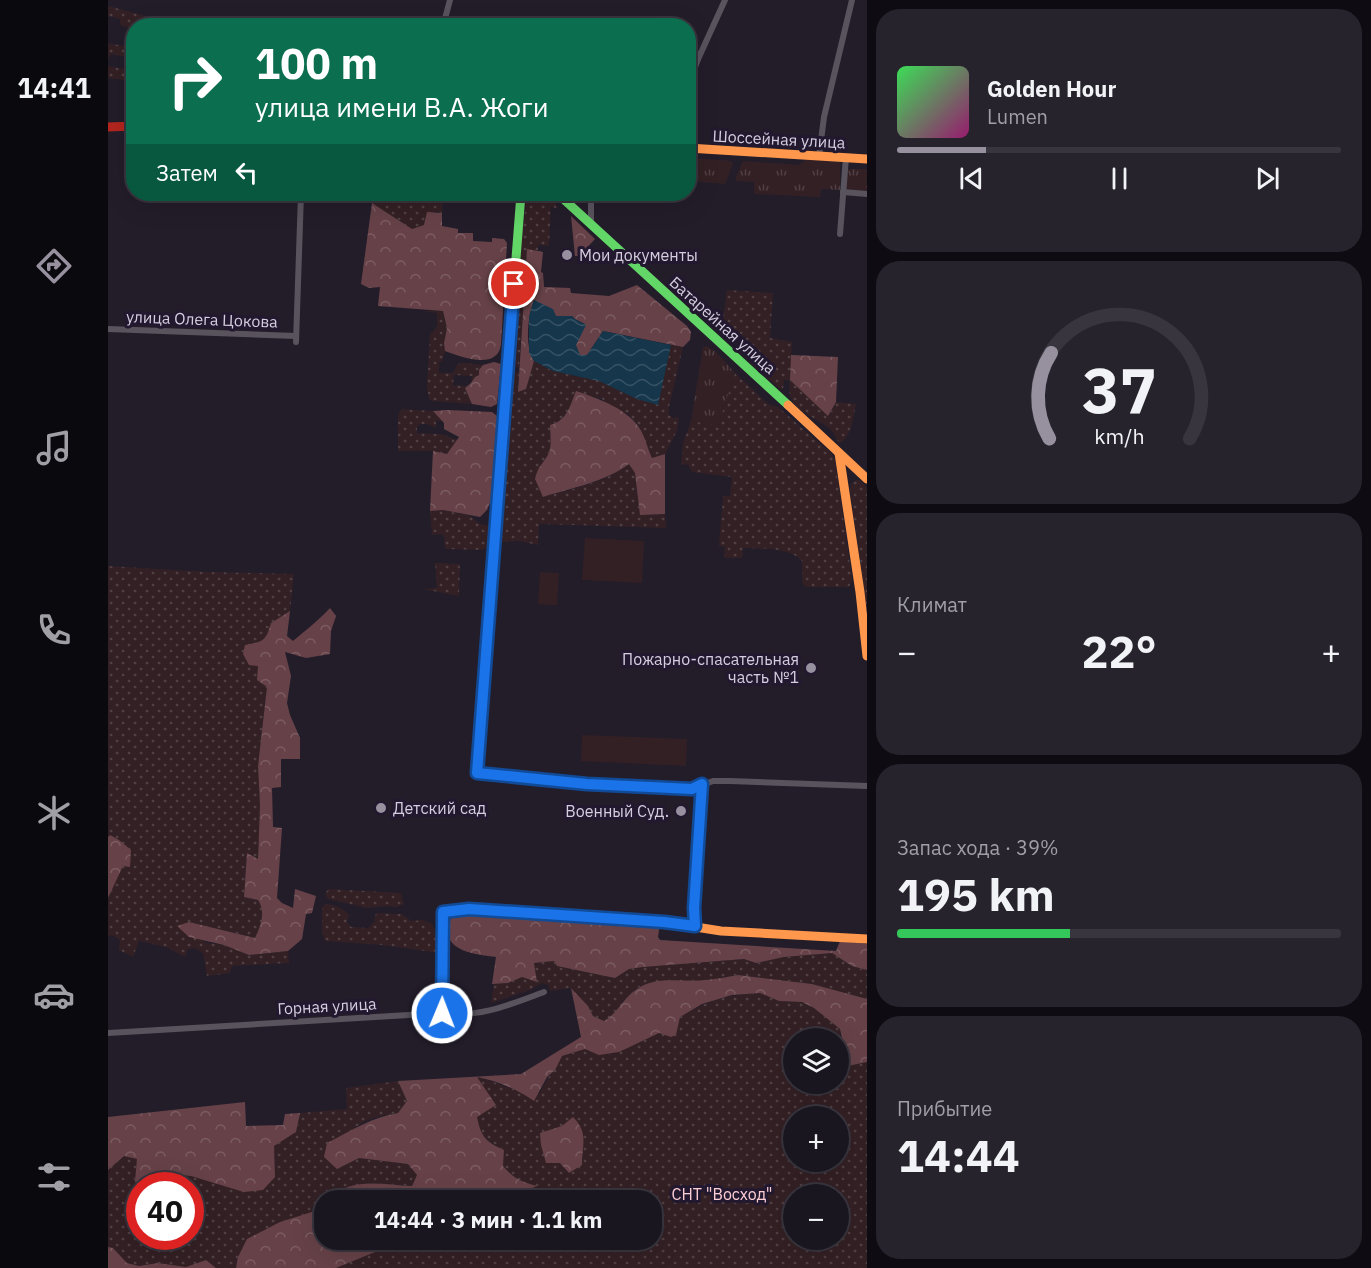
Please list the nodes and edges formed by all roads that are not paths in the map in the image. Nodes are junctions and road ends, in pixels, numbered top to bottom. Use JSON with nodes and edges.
{"nodes":[{"id":1,"x":450,"y":0,"type":"edge"},
{"id":2,"x":725,"y":0,"type":"edge"},
{"id":3,"x":852,"y":0,"type":"edge"},
{"id":4,"x":445,"y":18,"type":"edge"},
{"id":5,"x":696,"y":65,"type":"edge"},
{"id":6,"x":126,"y":126,"type":"edge"},
{"id":7,"x":108,"y":127,"type":"edge"},
{"id":8,"x":696,"y":148,"type":"edge"},
{"id":9,"x":819,"y":156,"type":"junction"},
{"id":10,"x":846,"y":157,"type":"junction"},
{"id":11,"x":867,"y":159,"type":"edge"},
{"id":12,"x":843,"y":192,"type":"junction"},
{"id":13,"x":867,"y":194,"type":"edge"},
{"id":14,"x":302,"y":201,"type":"edge"},
{"id":15,"x":520,"y":201,"type":"edge"},
{"id":16,"x":566,"y":201,"type":"edge"},
{"id":17,"x":591,"y":201,"type":"edge"},
{"id":18,"x":591,"y":224,"type":"junction"},
{"id":19,"x":840,"y":234,"type":"dead end"},
{"id":20,"x":108,"y":329,"type":"edge"},
{"id":21,"x":839,"y":453,"type":"junction"},
{"id":22,"x":867,"y":479,"type":"edge"},
{"id":23,"x":867,"y":656,"type":"edge"},
{"id":24,"x":477,"y":773,"type":"joint"},
{"id":25,"x":702,"y":784,"type":"junction"},
{"id":26,"x":867,"y":786,"type":"edge"},
{"id":27,"x":695,"y":926,"type":"junction"},
{"id":28,"x":867,"y":939,"type":"edge"},
{"id":29,"x":544,"y":992,"type":"dead end"},
{"id":30,"x":442,"y":1013,"type":"junction"},
{"id":31,"x":108,"y":1033,"type":"edge"}],
"edges":[{"from":1,"to":4,"type":"street"},
{"from":2,"to":5,"type":"street"},
{"from":3,"to":9,"type":"street"},
{"from":6,"to":7,"type":"street"},
{"from":8,"to":9,"type":"street","name":"Шоссейная улица"},
{"from":9,"to":10,"type":"street","name":"Шоссейная улица"},
{"from":10,"to":11,"type":"street","name":"Шоссейная улица"},
{"from":10,"to":12,"type":"street"},
{"from":12,"to":13,"type":"street"},
{"from":12,"to":19,"type":"street"},
{"from":14,"to":20,"type":"street","name":"улица Олега Цокова"},
{"from":15,"to":24,"type":"street"},
{"from":16,"to":18,"type":"street","name":"Батарейная улица"},
{"from":17,"to":18,"type":"street"},
{"from":18,"to":21,"type":"street","name":"Батарейная улица"},
{"from":21,"to":22,"type":"street","name":"Батарейная улица"},
{"from":21,"to":23,"type":"street"},
{"from":24,"to":25,"type":"street"},
{"from":25,"to":26,"type":"street"},
{"from":25,"to":27,"type":"street"},
{"from":27,"to":28,"type":"street"},
{"from":27,"to":30,"type":"street"},
{"from":29,"to":30,"type":"street","name":"Горная улица"},
{"from":30,"to":31,"type":"street","name":"Горная улица"}]}
